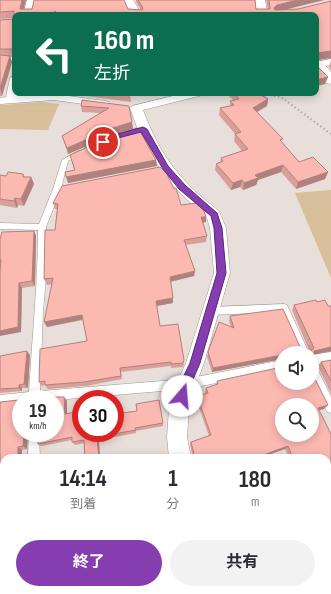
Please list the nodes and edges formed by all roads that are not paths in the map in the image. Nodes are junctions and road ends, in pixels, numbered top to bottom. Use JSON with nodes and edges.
{"nodes":[{"id":1,"x":31,"y":0,"type":"edge"},
{"id":2,"x":128,"y":0,"type":"edge"},
{"id":3,"x":260,"y":0,"type":"edge"},
{"id":4,"x":29,"y":12,"type":"edge"},
{"id":5,"x":134,"y":12,"type":"edge"},
{"id":6,"x":262,"y":12,"type":"edge"},
{"id":7,"x":0,"y":59,"type":"edge"},
{"id":8,"x":12,"y":59,"type":"edge"},
{"id":9,"x":331,"y":62,"type":"edge"},
{"id":10,"x":319,"y":64,"type":"edge"},
{"id":11,"x":319,"y":68,"type":"edge"},
{"id":12,"x":331,"y":80,"type":"edge"},
{"id":13,"x":12,"y":85,"type":"edge"},
{"id":14,"x":183,"y":96,"type":"edge"},
{"id":15,"x":5,"y":100,"type":"edge"},
{"id":16,"x":125,"y":107,"type":"junction"},
{"id":17,"x":90,"y":148,"type":"edge"},
{"id":18,"x":0,"y":226,"type":"edge"},
{"id":19,"x":42,"y":227,"type":"junction"},
{"id":20,"x":211,"y":311,"type":"junction"},
{"id":21,"x":301,"y":346,"type":"edge"},
{"id":22,"x":331,"y":357,"type":"edge"},
{"id":23,"x":319,"y":359,"type":"edge"},
{"id":24,"x":275,"y":366,"type":"edge"},
{"id":25,"x":319,"y":383,"type":"edge"},
{"id":26,"x":186,"y":384,"type":"junction"},
{"id":27,"x":34,"y":390,"type":"edge"},
{"id":28,"x":64,"y":395,"type":"edge"},
{"id":29,"x":12,"y":399,"type":"edge"},
{"id":30,"x":0,"y":400,"type":"edge"},
{"id":31,"x":331,"y":408,"type":"edge"},
{"id":32,"x":34,"y":442,"type":"edge"},
{"id":33,"x":34,"y":454,"type":"edge"},
{"id":34,"x":179,"y":454,"type":"edge"}],
"edges":[{"from":1,"to":4,"type":"street"},
{"from":2,"to":5,"type":"street"},
{"from":3,"to":6,"type":"street"},
{"from":7,"to":8,"type":"lane"},
{"from":9,"to":10,"type":"street"},
{"from":11,"to":12,"type":"street"},
{"from":13,"to":15,"type":"street"},
{"from":14,"to":16,"type":"street"},
{"from":15,"to":16,"type":"street"},
{"from":16,"to":20,"type":"street"},
{"from":17,"to":19,"type":"lane"},
{"from":18,"to":19,"type":"lane"},
{"from":19,"to":27,"type":"lane"},
{"from":20,"to":21,"type":"lane"},
{"from":20,"to":26,"type":"street"},
{"from":22,"to":23,"type":"lane"},
{"from":24,"to":26,"type":"lane"},
{"from":25,"to":31,"type":"lane"},
{"from":26,"to":28,"type":"lane"},
{"from":26,"to":34,"type":"street"},
{"from":29,"to":30,"type":"lane"},
{"from":32,"to":33,"type":"lane"}]}
